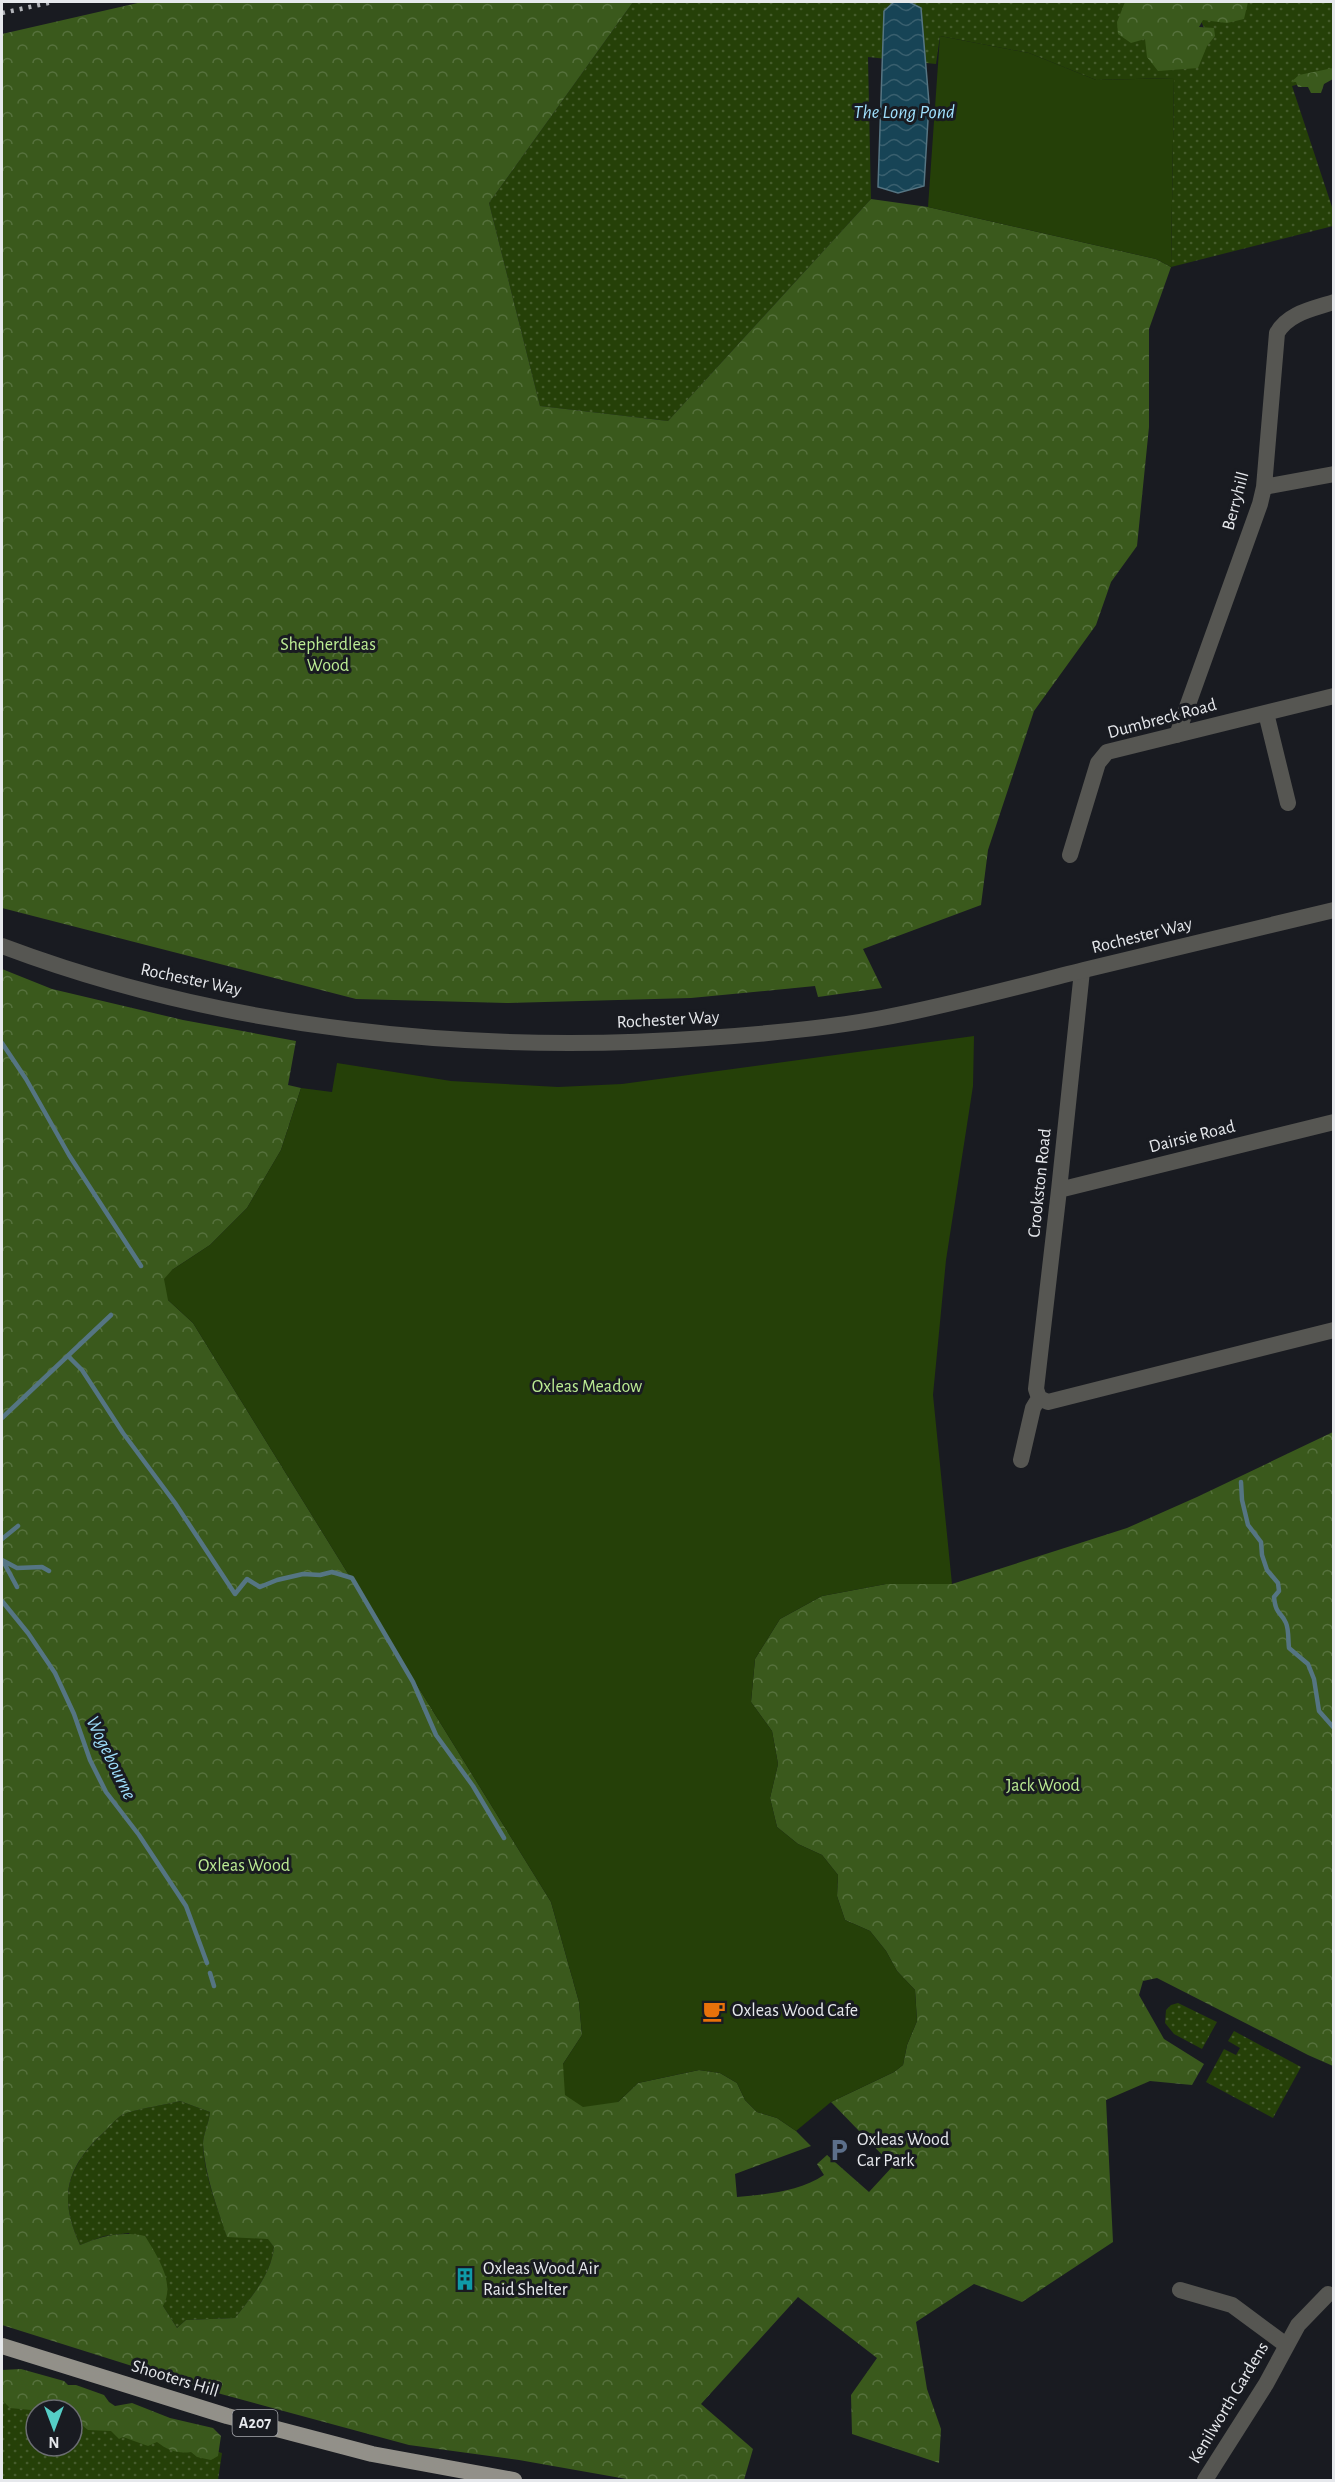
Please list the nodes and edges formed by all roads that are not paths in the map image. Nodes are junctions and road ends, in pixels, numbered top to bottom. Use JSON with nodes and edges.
{"nodes":[{"id":1,"x":1334,"y":303,"type":"edge"},
{"id":2,"x":1334,"y":474,"type":"edge"},
{"id":3,"x":1264,"y":487,"type":"junction"},
{"id":4,"x":1334,"y":696,"type":"edge"},
{"id":5,"x":1266,"y":713,"type":"junction"},
{"id":6,"x":1177,"y":735,"type":"junction"},
{"id":7,"x":1287,"y":803,"type":"dead end"},
{"id":8,"x":1070,"y":855,"type":"dead end"},
{"id":9,"x":1334,"y":910,"type":"edge"},
{"id":10,"x":2,"y":946,"type":"edge"},
{"id":11,"x":1082,"y":971,"type":"junction"},
{"id":12,"x":1334,"y":1122,"type":"edge"},
{"id":13,"x":1059,"y":1190,"type":"junction"},
{"id":14,"x":1334,"y":1330,"type":"edge"},
{"id":15,"x":1039,"y":1398,"type":"junction"},
{"id":16,"x":1021,"y":1460,"type":"dead end"},
{"id":17,"x":1180,"y":2289,"type":"dead end"},
{"id":18,"x":1328,"y":2294,"type":"dead end"},
{"id":19,"x":2,"y":2346,"type":"edge"},
{"id":20,"x":1286,"y":2346,"type":"junction"},
{"id":21,"x":513,"y":2481,"type":"edge"},
{"id":22,"x":1205,"y":2481,"type":"edge"}],
"edges":[{"from":1,"to":3,"type":"street","name":"Berryhill"},
{"from":2,"to":3,"type":"street"},
{"from":3,"to":6,"type":"street","name":"Berryhill"},
{"from":4,"to":5,"type":"street","name":"Dumbreck Road"},
{"from":5,"to":6,"type":"street","name":"Dumbreck Road"},
{"from":5,"to":7,"type":"street"},
{"from":6,"to":8,"type":"street","name":"Dumbreck Road"},
{"from":9,"to":11,"type":"street","name":"Rochester Way"},
{"from":10,"to":11,"type":"street","name":"Rochester Way"},
{"from":11,"to":13,"type":"street","name":"Crookston Road"},
{"from":12,"to":13,"type":"street","name":"Dairsie Road"},
{"from":13,"to":15,"type":"street","name":"Crookston Road"},
{"from":14,"to":15,"type":"street"},
{"from":15,"to":16,"type":"street","name":"Crookston Road"},
{"from":17,"to":20,"type":"street","name":"Kenilworth Gardens"},
{"from":18,"to":20,"type":"street","name":"Kenilworth Gardens"},
{"from":19,"to":21,"type":"main road","name":"Shooters Hill","number":"A207"},
{"from":20,"to":22,"type":"street","name":"Kenilworth Gardens"}]}
